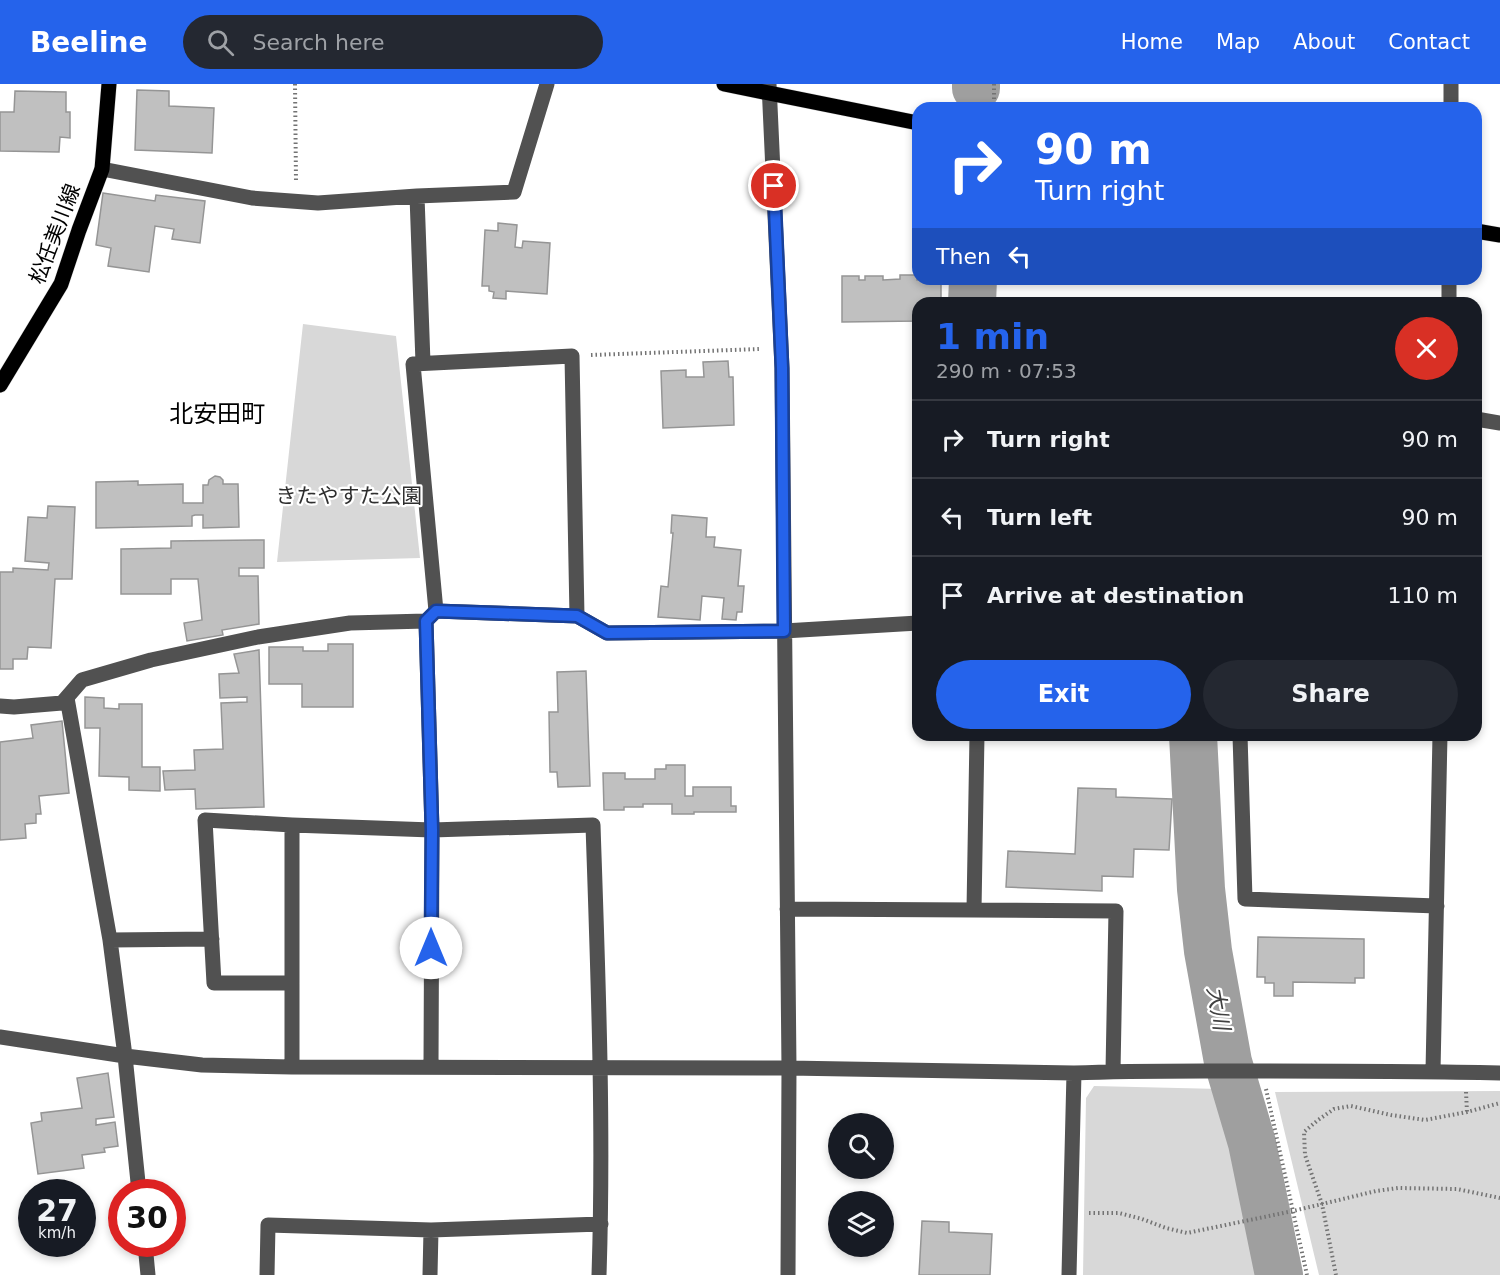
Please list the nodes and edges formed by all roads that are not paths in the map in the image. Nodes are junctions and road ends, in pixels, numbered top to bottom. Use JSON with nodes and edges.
{"nodes":[{"id":1,"x":109,"y":84,"type":"edge"},
{"id":2,"x":547,"y":84,"type":"edge"},
{"id":3,"x":724,"y":84,"type":"edge"},
{"id":4,"x":1451,"y":84,"type":"edge"},
{"id":5,"x":770,"y":88,"type":"edge"},
{"id":6,"x":1451,"y":102,"type":"edge"},
{"id":7,"x":912,"y":122,"type":"edge"},
{"id":8,"x":102,"y":169,"type":"junction"},
{"id":9,"x":417,"y":196,"type":"junction"},
{"id":10,"x":1482,"y":232,"type":"edge"},
{"id":11,"x":1500,"y":235,"type":"edge"},
{"id":12,"x":423,"y":363,"type":"junction"},
{"id":13,"x":0,"y":385,"type":"edge"},
{"id":14,"x":1482,"y":420,"type":"edge"},
{"id":15,"x":1500,"y":423,"type":"edge"},
{"id":16,"x":431,"y":616,"type":"junction"},
{"id":17,"x":577,"y":616,"type":"junction"},
{"id":18,"x":912,"y":623,"type":"edge"},
{"id":19,"x":784,"y":631,"type":"junction"},
{"id":20,"x":67,"y":698,"type":"junction"},
{"id":21,"x":0,"y":706,"type":"edge"},
{"id":22,"x":977,"y":741,"type":"edge"},
{"id":23,"x":1240,"y":741,"type":"edge"},
{"id":24,"x":1440,"y":741,"type":"edge"},
{"id":25,"x":292,"y":825,"type":"junction"},
{"id":26,"x":432,"y":830,"type":"junction"},
{"id":27,"x":1437,"y":906,"type":"junction"},
{"id":28,"x":787,"y":909,"type":"junction"},
{"id":29,"x":974,"y":910,"type":"junction"},
{"id":30,"x":212,"y":939,"type":"junction"},
{"id":31,"x":110,"y":940,"type":"junction"},
{"id":32,"x":292,"y":983,"type":"junction"},
{"id":33,"x":0,"y":1037,"type":"edge"},
{"id":34,"x":125,"y":1056,"type":"junction"},
{"id":35,"x":431,"y":1066,"type":"junction"},
{"id":36,"x":292,"y":1067,"type":"junction"},
{"id":37,"x":601,"y":1068,"type":"junction"},
{"id":38,"x":789,"y":1068,"type":"junction"},
{"id":39,"x":1113,"y":1071,"type":"junction"},
{"id":40,"x":1433,"y":1071,"type":"junction"},
{"id":41,"x":1074,"y":1073,"type":"junction"},
{"id":42,"x":1500,"y":1073,"type":"edge"},
{"id":43,"x":139,"y":1179,"type":"edge"},
{"id":44,"x":601,"y":1224,"type":"junction"},
{"id":45,"x":431,"y":1230,"type":"junction"},
{"id":46,"x":146,"y":1257,"type":"edge"},
{"id":47,"x":148,"y":1275,"type":"edge"},
{"id":48,"x":267,"y":1275,"type":"edge"},
{"id":49,"x":430,"y":1275,"type":"edge"},
{"id":50,"x":599,"y":1275,"type":"edge"},
{"id":51,"x":788,"y":1275,"type":"edge"},
{"id":52,"x":1069,"y":1275,"type":"edge"}],
"edges":[{"from":1,"to":8,"type":"main road","name":"松任美川線"},
{"from":2,"to":9,"type":"street"},
{"from":3,"to":5,"type":"main road"},
{"from":4,"to":6,"type":"street"},
{"from":5,"to":7,"type":"main road"},
{"from":5,"to":19,"type":"street"},
{"from":8,"to":9,"type":"street"},
{"from":8,"to":13,"type":"main road","name":"松任美川線"},
{"from":9,"to":12,"type":"street"},
{"from":10,"to":11,"type":"main road"},
{"from":12,"to":16,"type":"street"},
{"from":12,"to":17,"type":"street"},
{"from":14,"to":15,"type":"street"},
{"from":16,"to":17,"type":"street"},
{"from":16,"to":20,"type":"street"},
{"from":16,"to":26,"type":"street"},
{"from":17,"to":19,"type":"street"},
{"from":18,"to":19,"type":"street"},
{"from":19,"to":28,"type":"street"},
{"from":20,"to":21,"type":"street"},
{"from":20,"to":31,"type":"street"},
{"from":22,"to":29,"type":"street"},
{"from":23,"to":27,"type":"street"},
{"from":24,"to":27,"type":"street"},
{"from":25,"to":26,"type":"street"},
{"from":25,"to":30,"type":"street"},
{"from":25,"to":32,"type":"street"},
{"from":26,"to":35,"type":"street"},
{"from":26,"to":37,"type":"street"},
{"from":27,"to":40,"type":"street"},
{"from":28,"to":29,"type":"street"},
{"from":28,"to":38,"type":"street"},
{"from":29,"to":39,"type":"street"},
{"from":30,"to":31,"type":"street"},
{"from":30,"to":32,"type":"street"},
{"from":31,"to":34,"type":"street"},
{"from":32,"to":36,"type":"street"},
{"from":33,"to":34,"type":"street"},
{"from":34,"to":36,"type":"street"},
{"from":34,"to":43,"type":"street"},
{"from":35,"to":36,"type":"street"},
{"from":35,"to":37,"type":"street"},
{"from":37,"to":38,"type":"street"},
{"from":37,"to":44,"type":"street"},
{"from":38,"to":41,"type":"street"},
{"from":38,"to":51,"type":"street"},
{"from":39,"to":40,"type":"street"},
{"from":39,"to":41,"type":"street"},
{"from":40,"to":42,"type":"street"},
{"from":41,"to":52,"type":"street"},
{"from":44,"to":45,"type":"street"},
{"from":44,"to":50,"type":"street"},
{"from":45,"to":48,"type":"street"},
{"from":45,"to":49,"type":"street"},
{"from":46,"to":47,"type":"street"}]}
